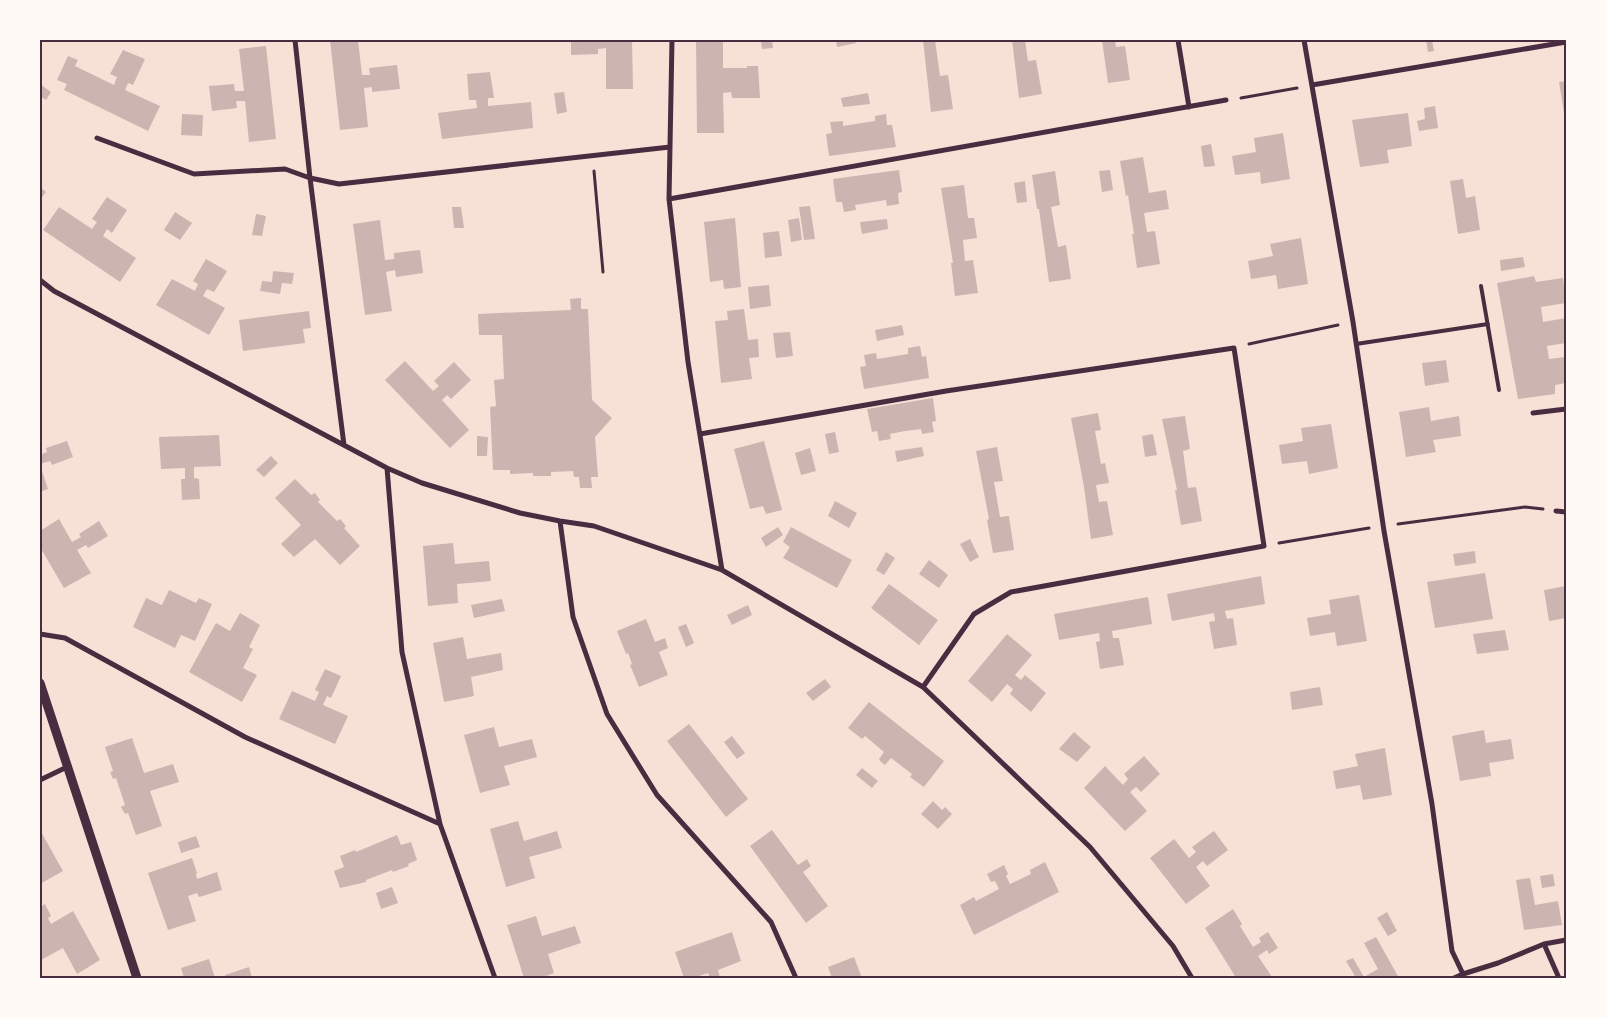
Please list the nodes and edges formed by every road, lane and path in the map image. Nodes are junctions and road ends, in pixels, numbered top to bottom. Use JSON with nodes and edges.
{"nodes":[{"id":1,"x":295,"y":40,"type":"edge"},
{"id":2,"x":672,"y":40,"type":"edge"},
{"id":3,"x":1178,"y":40,"type":"edge"},
{"id":4,"x":1304,"y":40,"type":"edge"},
{"id":5,"x":1566,"y":42,"type":"edge"},
{"id":6,"x":1312,"y":85,"type":"junction"},
{"id":7,"x":1226,"y":100,"type":"joint"},
{"id":8,"x":1189,"y":107,"type":"junction"},
{"id":9,"x":97,"y":138,"type":"dead end"},
{"id":10,"x":670,"y":147,"type":"junction"},
{"id":11,"x":594,"y":156,"type":"junction"},
{"id":12,"x":310,"y":178,"type":"junction"},
{"id":13,"x":669,"y":199,"type":"junction"},
{"id":14,"x":603,"y":272,"type":"dead end"},
{"id":15,"x":40,"y":280,"type":"edge"},
{"id":16,"x":1481,"y":286,"type":"dead end"},
{"id":17,"x":1353,"y":322,"type":"junction"},
{"id":18,"x":1488,"y":324,"type":"junction"},
{"id":19,"x":1356,"y":344,"type":"junction"},
{"id":20,"x":1234,"y":348,"type":"junction"},
{"id":21,"x":1499,"y":390,"type":"dead end"},
{"id":22,"x":1566,"y":409,"type":"edge"},
{"id":23,"x":1534,"y":413,"type":"dead end"},
{"id":24,"x":700,"y":434,"type":"junction"},
{"id":25,"x":344,"y":445,"type":"junction"},
{"id":26,"x":387,"y":468,"type":"junction"},
{"id":27,"x":1556,"y":511,"type":"joint"},
{"id":28,"x":1566,"y":512,"type":"edge"},
{"id":29,"x":560,"y":522,"type":"junction"},
{"id":30,"x":1383,"y":526,"type":"junction"},
{"id":31,"x":1264,"y":546,"type":"junction"},
{"id":32,"x":722,"y":570,"type":"junction"},
{"id":33,"x":40,"y":634,"type":"edge"},
{"id":34,"x":40,"y":683,"type":"edge"},
{"id":35,"x":923,"y":687,"type":"junction"},
{"id":36,"x":67,"y":767,"type":"junction"},
{"id":37,"x":40,"y":780,"type":"edge"},
{"id":38,"x":440,"y":824,"type":"junction"},
{"id":39,"x":1566,"y":940,"type":"edge"},
{"id":40,"x":1544,"y":944,"type":"junction"},
{"id":41,"x":1463,"y":974,"type":"junction"},
{"id":42,"x":137,"y":978,"type":"edge"},
{"id":43,"x":495,"y":978,"type":"edge"},
{"id":44,"x":796,"y":978,"type":"edge"},
{"id":45,"x":1192,"y":978,"type":"edge"},
{"id":46,"x":1454,"y":978,"type":"edge"},
{"id":47,"x":1559,"y":978,"type":"edge"}],
"edges":[{"from":1,"to":12,"type":"street"},
{"from":2,"to":10,"type":"street"},
{"from":3,"to":8,"type":"street"},
{"from":4,"to":6,"type":"street"},
{"from":5,"to":6,"type":"street"},
{"from":6,"to":7,"type":"path"},
{"from":6,"to":17,"type":"street"},
{"from":7,"to":8,"type":"street"},
{"from":8,"to":13,"type":"street"},
{"from":9,"to":12,"type":"street"},
{"from":10,"to":11,"type":"street"},
{"from":10,"to":13,"type":"street"},
{"from":11,"to":12,"type":"street"},
{"from":11,"to":14,"type":"path"},
{"from":12,"to":25,"type":"street"},
{"from":13,"to":24,"type":"street"},
{"from":15,"to":25,"type":"street"},
{"from":16,"to":18,"type":"lane"},
{"from":17,"to":19,"type":"street"},
{"from":17,"to":20,"type":"path"},
{"from":18,"to":19,"type":"lane"},
{"from":18,"to":21,"type":"lane"},
{"from":19,"to":30,"type":"street"},
{"from":20,"to":24,"type":"street"},
{"from":20,"to":31,"type":"street"},
{"from":22,"to":23,"type":"street"},
{"from":24,"to":32,"type":"street"},
{"from":25,"to":26,"type":"street"},
{"from":26,"to":29,"type":"street"},
{"from":26,"to":38,"type":"street"},
{"from":27,"to":28,"type":"street"},
{"from":27,"to":30,"type":"path"},
{"from":29,"to":32,"type":"street"},
{"from":29,"to":44,"type":"street"},
{"from":30,"to":31,"type":"path"},
{"from":30,"to":41,"type":"street"},
{"from":31,"to":35,"type":"street"},
{"from":32,"to":35,"type":"street"},
{"from":33,"to":38,"type":"street"},
{"from":34,"to":36,"type":"street"},
{"from":35,"to":45,"type":"street"},
{"from":36,"to":37,"type":"street"},
{"from":36,"to":42,"type":"street"},
{"from":38,"to":43,"type":"street"},
{"from":39,"to":40,"type":"street"},
{"from":40,"to":41,"type":"street"},
{"from":40,"to":47,"type":"street"},
{"from":41,"to":46,"type":"street"}]}
